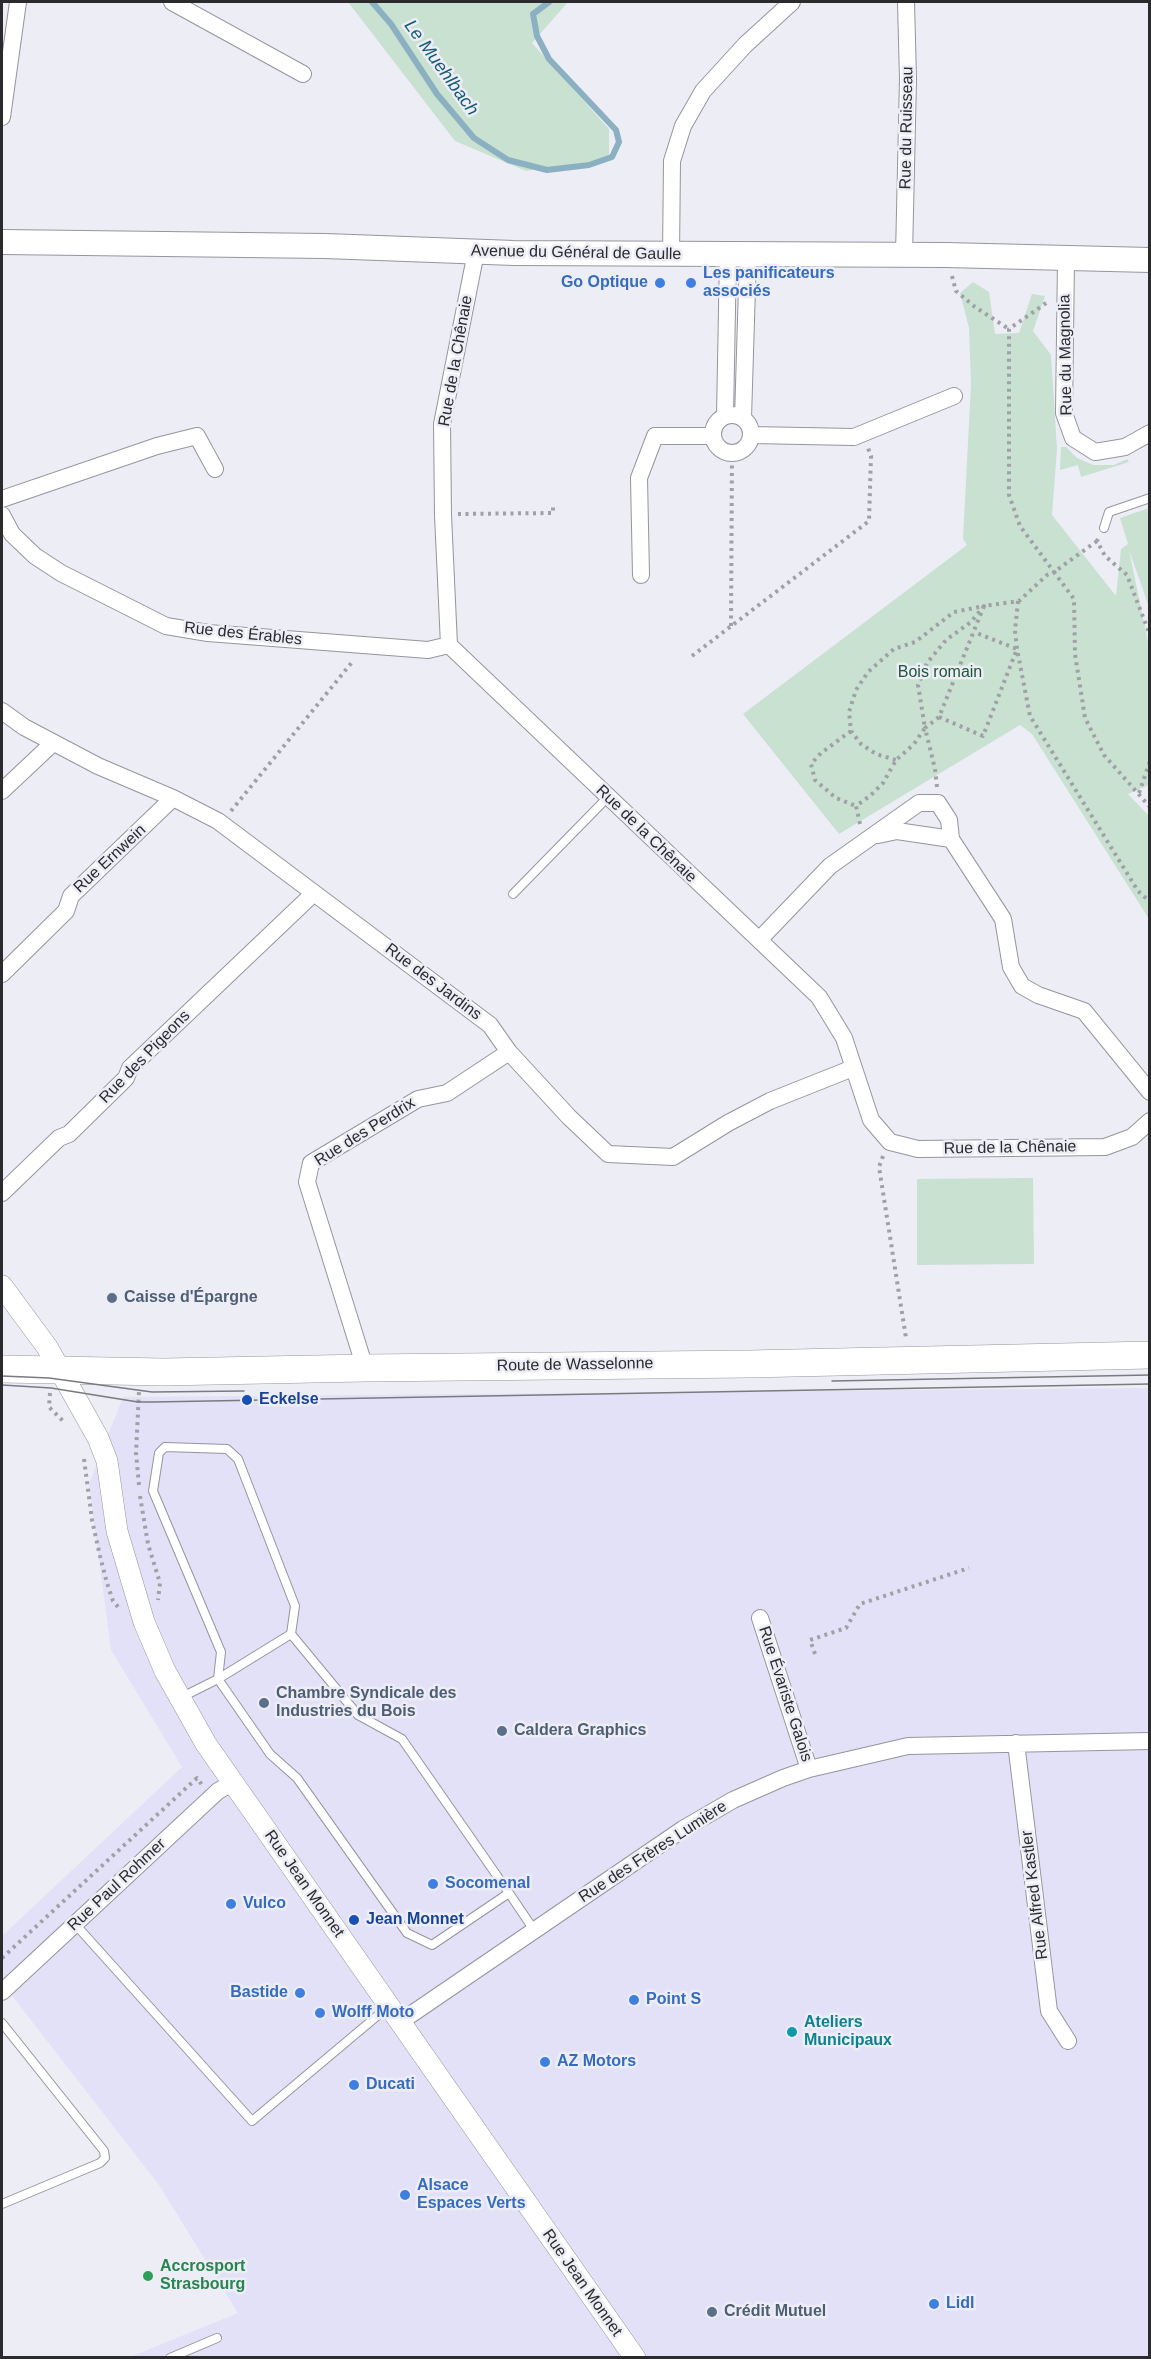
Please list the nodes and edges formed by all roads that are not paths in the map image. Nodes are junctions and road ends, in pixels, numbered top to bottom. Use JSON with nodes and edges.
{"nodes":[{"id":1,"x":18,"y":2,"type":"edge"},
{"id":2,"x":172,"y":2,"type":"edge"},
{"id":3,"x":792,"y":2,"type":"edge"},
{"id":4,"x":906,"y":2,"type":"edge"},
{"id":5,"x":303,"y":74,"type":"dead end"},
{"id":6,"x":2,"y":117,"type":"edge"},
{"id":7,"x":2,"y":242,"type":"edge"},
{"id":8,"x":476,"y":252,"type":"junction"},
{"id":9,"x":671,"y":255,"type":"junction"},
{"id":10,"x":738,"y":255,"type":"junction"},
{"id":11,"x":904,"y":255,"type":"junction"},
{"id":12,"x":1066,"y":259,"type":"junction"},
{"id":13,"x":1149,"y":260,"type":"edge"},
{"id":14,"x":954,"y":396,"type":"dead end"},
{"id":15,"x":725,"y":416,"type":"junction"},
{"id":16,"x":743,"y":418,"type":"junction"},
{"id":17,"x":1149,"y":433,"type":"edge"},
{"id":18,"x":751,"y":435,"type":"junction"},
{"id":19,"x":712,"y":436,"type":"junction"},
{"id":20,"x":215,"y":469,"type":"dead end"},
{"id":21,"x":1149,"y":498,"type":"edge"},
{"id":22,"x":2,"y":499,"type":"edge"},
{"id":23,"x":2,"y":515,"type":"edge"},
{"id":24,"x":1104,"y":528,"type":"road end"},
{"id":25,"x":641,"y":575,"type":"dead end"},
{"id":26,"x":449,"y":645,"type":"junction"},
{"id":27,"x":2,"y":711,"type":"edge"},
{"id":28,"x":53,"y":743,"type":"junction"},
{"id":29,"x":2,"y":791,"type":"edge"},
{"id":30,"x":608,"y":796,"type":"junction"},
{"id":31,"x":174,"y":798,"type":"junction"},
{"id":32,"x":868,"y":837,"type":"junction"},
{"id":33,"x":951,"y":839,"type":"junction"},
{"id":34,"x":314,"y":893,"type":"junction"},
{"id":35,"x":513,"y":894,"type":"dead end"},
{"id":36,"x":759,"y":940,"type":"junction"},
{"id":37,"x":2,"y":974,"type":"edge"},
{"id":38,"x":510,"y":1052,"type":"junction"},
{"id":39,"x":853,"y":1068,"type":"junction"},
{"id":40,"x":1149,"y":1092,"type":"edge"},
{"id":41,"x":1149,"y":1121,"type":"edge"},
{"id":42,"x":2,"y":1193,"type":"edge"},
{"id":43,"x":2,"y":1286,"type":"edge"},
{"id":44,"x":1149,"y":1355,"type":"edge"},
{"id":45,"x":365,"y":1368,"type":"junction"},
{"id":46,"x":2,"y":1369,"type":"edge"},
{"id":47,"x":56,"y":1379,"type":"junction"},
{"id":48,"x":760,"y":1618,"type":"dead end"},
{"id":49,"x":291,"y":1634,"type":"junction"},
{"id":50,"x":218,"y":1679,"type":"junction"},
{"id":51,"x":180,"y":1698,"type":"junction"},
{"id":52,"x":1149,"y":1741,"type":"edge"},
{"id":53,"x":1016,"y":1743,"type":"junction"},
{"id":54,"x":809,"y":1769,"type":"junction"},
{"id":55,"x":234,"y":1782,"type":"junction"},
{"id":56,"x":509,"y":1893,"type":"junction"},
{"id":57,"x":75,"y":1924,"type":"junction"},
{"id":58,"x":534,"y":1930,"type":"junction"},
{"id":59,"x":2,"y":1992,"type":"edge"},
{"id":60,"x":395,"y":2014,"type":"junction"},
{"id":61,"x":2,"y":2023,"type":"edge"},
{"id":62,"x":1068,"y":2041,"type":"dead end"},
{"id":63,"x":2,"y":2204,"type":"edge"},
{"id":64,"x":217,"y":2338,"type":"dead end"},
{"id":65,"x":170,"y":2358,"type":"edge"},
{"id":66,"x":635,"y":2358,"type":"edge"}],
"edges":[{"from":1,"to":6,"type":"street"},
{"from":2,"to":5,"type":"street"},
{"from":3,"to":9,"type":"street"},
{"from":4,"to":11,"type":"street","name":"Rue du Ruisseau"},
{"from":7,"to":8,"type":"main road","name":"Avenue du Général de Gaulle"},
{"from":8,"to":9,"type":"main road","name":"Avenue du Général de Gaulle"},
{"from":8,"to":26,"type":"street","name":"Rue de la Chênaie"},
{"from":9,"to":10,"type":"main road","name":"Avenue du Général de Gaulle"},
{"from":10,"to":11,"type":"main road","name":"Avenue du Général de Gaulle"},
{"from":10,"to":15,"type":"street"},
{"from":10,"to":16,"type":"street"},
{"from":11,"to":12,"type":"main road","name":"Avenue du Général de Gaulle"},
{"from":12,"to":13,"type":"main road","name":"Avenue du Général de Gaulle"},
{"from":12,"to":17,"type":"street","name":"Rue du Magnolia"},
{"from":14,"to":18,"type":"street"},
{"from":15,"to":16,"type":"street"},
{"from":15,"to":19,"type":"street"},
{"from":16,"to":18,"type":"street"},
{"from":18,"to":19,"type":"street"},
{"from":19,"to":25,"type":"street"},
{"from":20,"to":22,"type":"street"},
{"from":21,"to":24,"type":"lane"},
{"from":23,"to":26,"type":"street","name":"Rue des Érables"},
{"from":26,"to":30,"type":"street","name":"Rue de la Chênaie"},
{"from":27,"to":28,"type":"street","name":"Rue des Jardins"},
{"from":28,"to":29,"type":"street"},
{"from":28,"to":31,"type":"street","name":"Rue des Jardins"},
{"from":30,"to":35,"type":"lane"},
{"from":30,"to":36,"type":"street","name":"Rue de la Chênaie"},
{"from":31,"to":34,"type":"street","name":"Rue des Jardins"},
{"from":31,"to":37,"type":"street","name":"Rue Ernwein"},
{"from":32,"to":33,"type":"street"},
{"from":32,"to":33,"type":"street"},
{"from":32,"to":36,"type":"street"},
{"from":33,"to":40,"type":"street"},
{"from":34,"to":38,"type":"street","name":"Rue des Jardins"},
{"from":34,"to":42,"type":"street","name":"Rue des Pigeons"},
{"from":36,"to":39,"type":"street","name":"Rue de la Chênaie"},
{"from":38,"to":39,"type":"street","name":"Rue des Jardins"},
{"from":38,"to":45,"type":"street","name":"Rue des Perdrix"},
{"from":39,"to":41,"type":"street","name":"Rue de la Chênaie"},
{"from":43,"to":47,"type":"street","name":"Rue Jean Monnet"},
{"from":44,"to":45,"type":"main road","name":"Route de Wasselonne"},
{"from":45,"to":47,"type":"main road","name":"Route de Wasselonne"},
{"from":46,"to":47,"type":"main road","name":"Route de Wasselonne"},
{"from":47,"to":51,"type":"street","name":"Rue Jean Monnet"},
{"from":48,"to":54,"type":"street","name":"Rue Évariste Galois"},
{"from":49,"to":50,"type":"lane"},
{"from":49,"to":50,"type":"lane"},
{"from":49,"to":56,"type":"lane"},
{"from":50,"to":51,"type":"lane"},
{"from":50,"to":56,"type":"lane"},
{"from":51,"to":55,"type":"street","name":"Rue Jean Monnet"},
{"from":52,"to":53,"type":"street","name":"Rue des Frères Lumière"},
{"from":53,"to":54,"type":"street","name":"Rue des Frères Lumière"},
{"from":53,"to":62,"type":"street","name":"Rue Alfred Kastler"},
{"from":54,"to":58,"type":"street","name":"Rue des Frères Lumière"},
{"from":55,"to":57,"type":"street","name":"Rue Paul Rohmer"},
{"from":55,"to":60,"type":"street","name":"Rue Jean Monnet"},
{"from":56,"to":58,"type":"lane"},
{"from":57,"to":59,"type":"street","name":"Rue Paul Rohmer"},
{"from":57,"to":60,"type":"lane"},
{"from":58,"to":60,"type":"street","name":"Rue des Frères Lumière"},
{"from":60,"to":66,"type":"street","name":"Rue Jean Monnet"},
{"from":61,"to":63,"type":"lane"},
{"from":64,"to":65,"type":"lane"}]}
